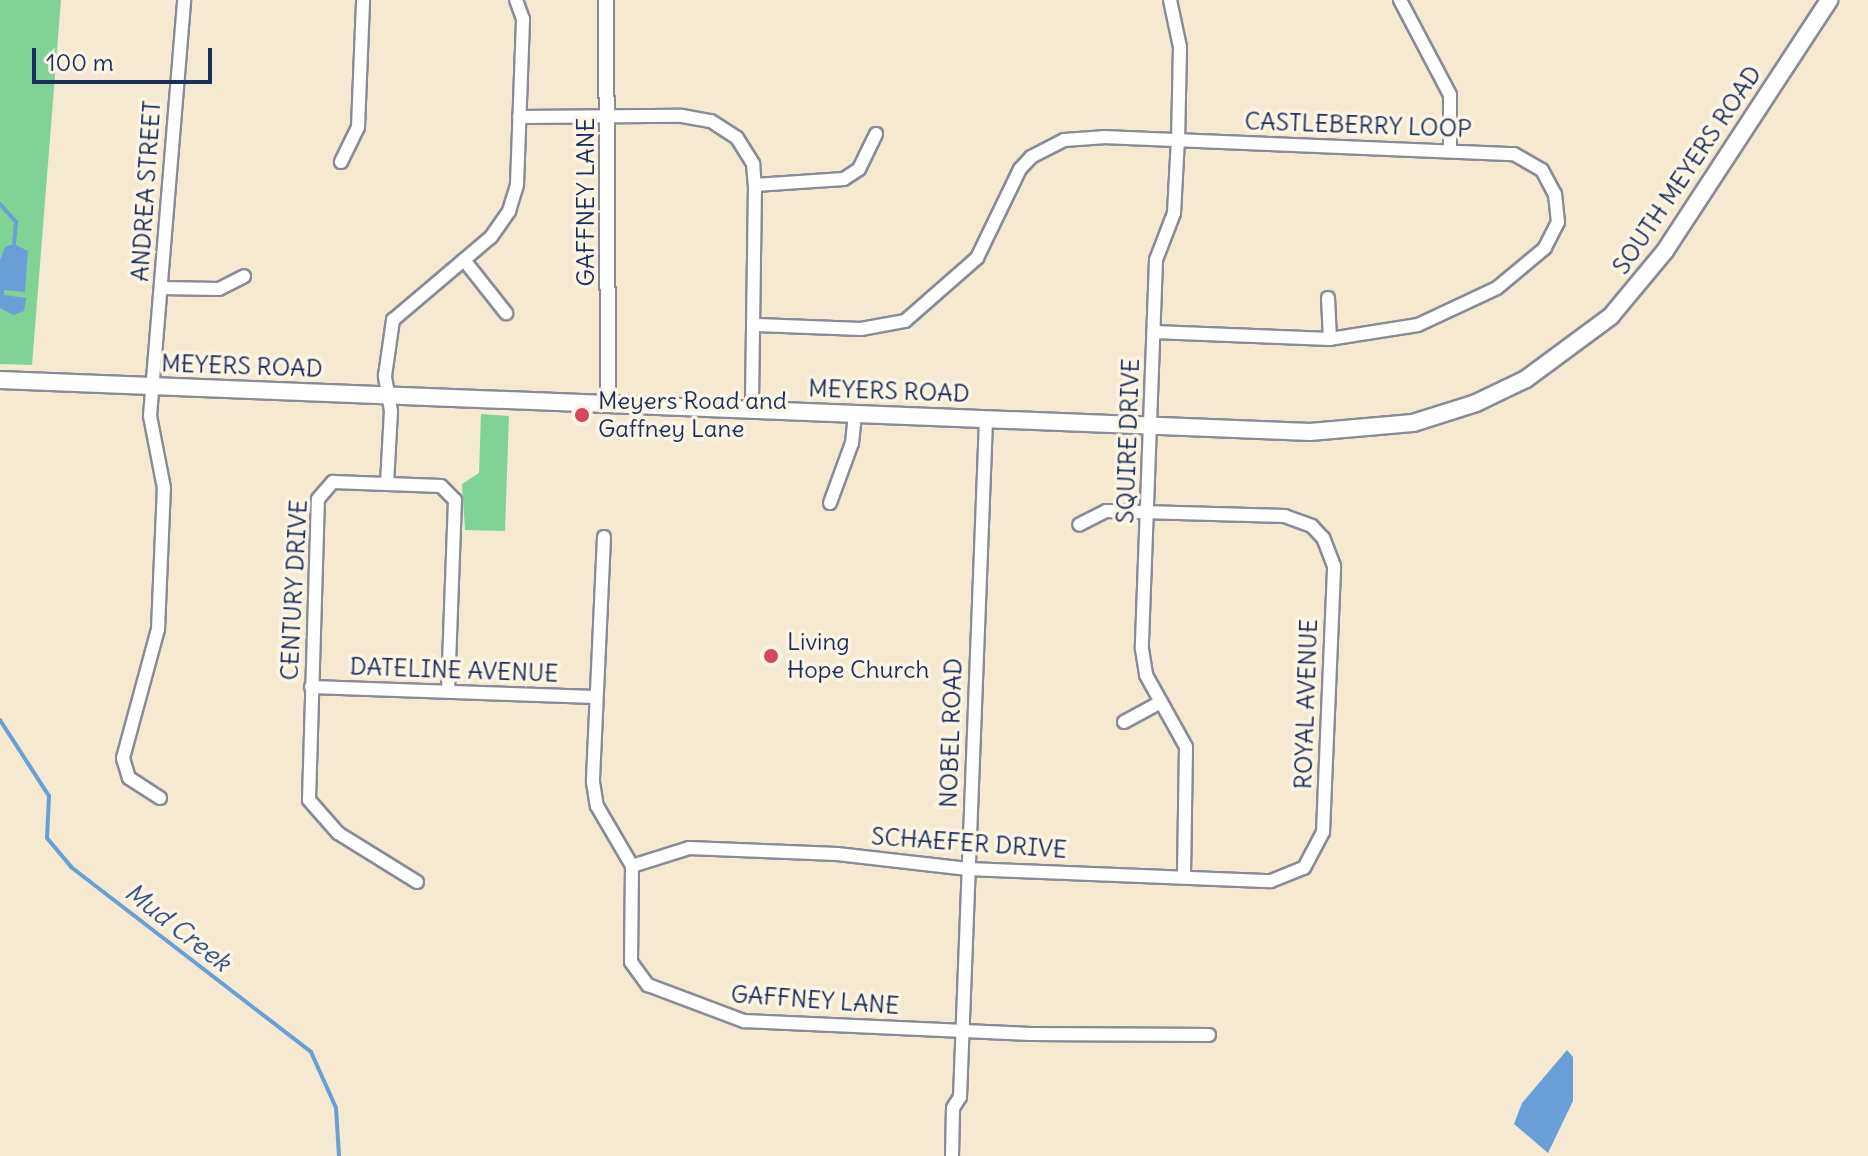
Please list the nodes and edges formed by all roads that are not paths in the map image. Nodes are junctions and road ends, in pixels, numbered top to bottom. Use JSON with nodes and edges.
{"nodes":[{"id":1,"x":184,"y":0,"type":"edge"},
{"id":2,"x":363,"y":0,"type":"edge"},
{"id":3,"x":516,"y":0,"type":"edge"},
{"id":4,"x":606,"y":0,"type":"edge"},
{"id":5,"x":1170,"y":0,"type":"edge"},
{"id":6,"x":1400,"y":0,"type":"edge"},
{"id":7,"x":1829,"y":0,"type":"edge"},
{"id":8,"x":607,"y":116,"type":"junction"},
{"id":9,"x":519,"y":117,"type":"junction"},
{"id":10,"x":876,"y":134,"type":"dead end"},
{"id":11,"x":1178,"y":139,"type":"junction"},
{"id":12,"x":1450,"y":150,"type":"junction"},
{"id":13,"x":341,"y":162,"type":"dead end"},
{"id":14,"x":755,"y":185,"type":"junction"},
{"id":15,"x":464,"y":260,"type":"junction"},
{"id":16,"x":244,"y":276,"type":"dead end"},
{"id":17,"x":161,"y":288,"type":"junction"},
{"id":18,"x":1328,"y":298,"type":"dead end"},
{"id":19,"x":506,"y":313,"type":"dead end"},
{"id":20,"x":757,"y":325,"type":"junction"},
{"id":21,"x":1154,"y":332,"type":"junction"},
{"id":22,"x":1330,"y":339,"type":"junction"},
{"id":23,"x":0,"y":380,"type":"edge"},
{"id":24,"x":153,"y":386,"type":"junction"},
{"id":25,"x":388,"y":396,"type":"junction"},
{"id":26,"x":608,"y":403,"type":"junction"},
{"id":27,"x":752,"y":410,"type":"junction"},
{"id":28,"x":855,"y":414,"type":"junction"},
{"id":29,"x":1440,"y":416,"type":"joint"},
{"id":30,"x":986,"y":419,"type":"junction"},
{"id":31,"x":1150,"y":426,"type":"junction"},
{"id":32,"x":387,"y":484,"type":"junction"},
{"id":33,"x":830,"y":503,"type":"dead end"},
{"id":34,"x":1147,"y":511,"type":"junction"},
{"id":35,"x":1079,"y":525,"type":"dead end"},
{"id":36,"x":604,"y":537,"type":"dead end"},
{"id":37,"x":311,"y":687,"type":"junction"},
{"id":38,"x":448,"y":691,"type":"junction"},
{"id":39,"x":596,"y":697,"type":"junction"},
{"id":40,"x":1161,"y":702,"type":"junction"},
{"id":41,"x":1124,"y":722,"type":"dead end"},
{"id":42,"x":160,"y":798,"type":"dead end"},
{"id":43,"x":632,"y":866,"type":"junction"},
{"id":44,"x":1304,"y":868,"type":"joint"},
{"id":45,"x":968,"y":869,"type":"junction"},
{"id":46,"x":1184,"y":877,"type":"junction"},
{"id":47,"x":417,"y":882,"type":"dead end"},
{"id":48,"x":961,"y":1032,"type":"junction"},
{"id":49,"x":1209,"y":1035,"type":"dead end"},
{"id":50,"x":952,"y":1156,"type":"edge"}],
"edges":[{"from":1,"to":17,"type":"street","name":"ANDREA STREET"},
{"from":2,"to":13,"type":"street"},
{"from":3,"to":9,"type":"street"},
{"from":4,"to":8,"type":"street","name":"GAFFNEY LANE"},
{"from":5,"to":11,"type":"street","name":"SQUIRE DRIVE"},
{"from":6,"to":12,"type":"street"},
{"from":7,"to":29,"type":"main road","name":"SOUTH MEYERS ROAD"},
{"from":8,"to":9,"type":"street"},
{"from":8,"to":14,"type":"street"},
{"from":8,"to":26,"type":"street","name":"GAFFNEY LANE"},
{"from":9,"to":15,"type":"street"},
{"from":10,"to":14,"type":"street"},
{"from":11,"to":12,"type":"street","name":"CASTLEBERRY LOOP"},
{"from":11,"to":20,"type":"street","name":"CASTLEBERRY LOOP"},
{"from":11,"to":21,"type":"street","name":"SQUIRE DRIVE"},
{"from":12,"to":22,"type":"street","name":"CASTLEBERRY LOOP"},
{"from":14,"to":20,"type":"street"},
{"from":15,"to":19,"type":"street"},
{"from":15,"to":25,"type":"street"},
{"from":16,"to":17,"type":"street"},
{"from":17,"to":24,"type":"street","name":"ANDREA STREET"},
{"from":18,"to":22,"type":"street"},
{"from":20,"to":27,"type":"street"},
{"from":21,"to":22,"type":"street","name":"CASTLEBERRY LOOP"},
{"from":21,"to":31,"type":"street","name":"SQUIRE DRIVE"},
{"from":23,"to":24,"type":"main road","name":"MEYERS ROAD"},
{"from":24,"to":25,"type":"main road","name":"MEYERS ROAD"},
{"from":24,"to":42,"type":"street","name":"ANDREA STREET"},
{"from":25,"to":26,"type":"main road","name":"MEYERS ROAD"},
{"from":25,"to":32,"type":"street"},
{"from":26,"to":27,"type":"main road","name":"MEYERS ROAD"},
{"from":27,"to":28,"type":"main road","name":"MEYERS ROAD"},
{"from":28,"to":30,"type":"main road","name":"MEYERS ROAD"},
{"from":28,"to":33,"type":"street"},
{"from":29,"to":31,"type":"main road","name":"MEYERS ROAD"},
{"from":30,"to":31,"type":"main road","name":"MEYERS ROAD"},
{"from":30,"to":45,"type":"street","name":"NOBEL ROAD"},
{"from":31,"to":34,"type":"street","name":"SQUIRE DRIVE"},
{"from":32,"to":37,"type":"street","name":"CENTURY DRIVE"},
{"from":32,"to":38,"type":"street"},
{"from":34,"to":35,"type":"street"},
{"from":34,"to":40,"type":"street","name":"SQUIRE DRIVE"},
{"from":34,"to":44,"type":"street","name":"ROYAL AVENUE"},
{"from":36,"to":39,"type":"street"},
{"from":37,"to":38,"type":"street","name":"DATELINE AVENUE"},
{"from":37,"to":47,"type":"street","name":"CENTURY DRIVE"},
{"from":38,"to":39,"type":"street","name":"DATELINE AVENUE"},
{"from":39,"to":43,"type":"street"},
{"from":40,"to":41,"type":"street"},
{"from":40,"to":46,"type":"street","name":"SQUIRE DRIVE"},
{"from":43,"to":45,"type":"street","name":"SCHAEFER DRIVE"},
{"from":43,"to":48,"type":"street","name":"GAFFNEY LANE"},
{"from":44,"to":46,"type":"street","name":"SCHAEFER DRIVE"},
{"from":45,"to":46,"type":"street","name":"SCHAEFER DRIVE"},
{"from":45,"to":48,"type":"street","name":"NOBEL ROAD"},
{"from":48,"to":49,"type":"street","name":"GAFFNEY LANE"},
{"from":48,"to":50,"type":"street","name":"NOBEL ROAD"}]}
